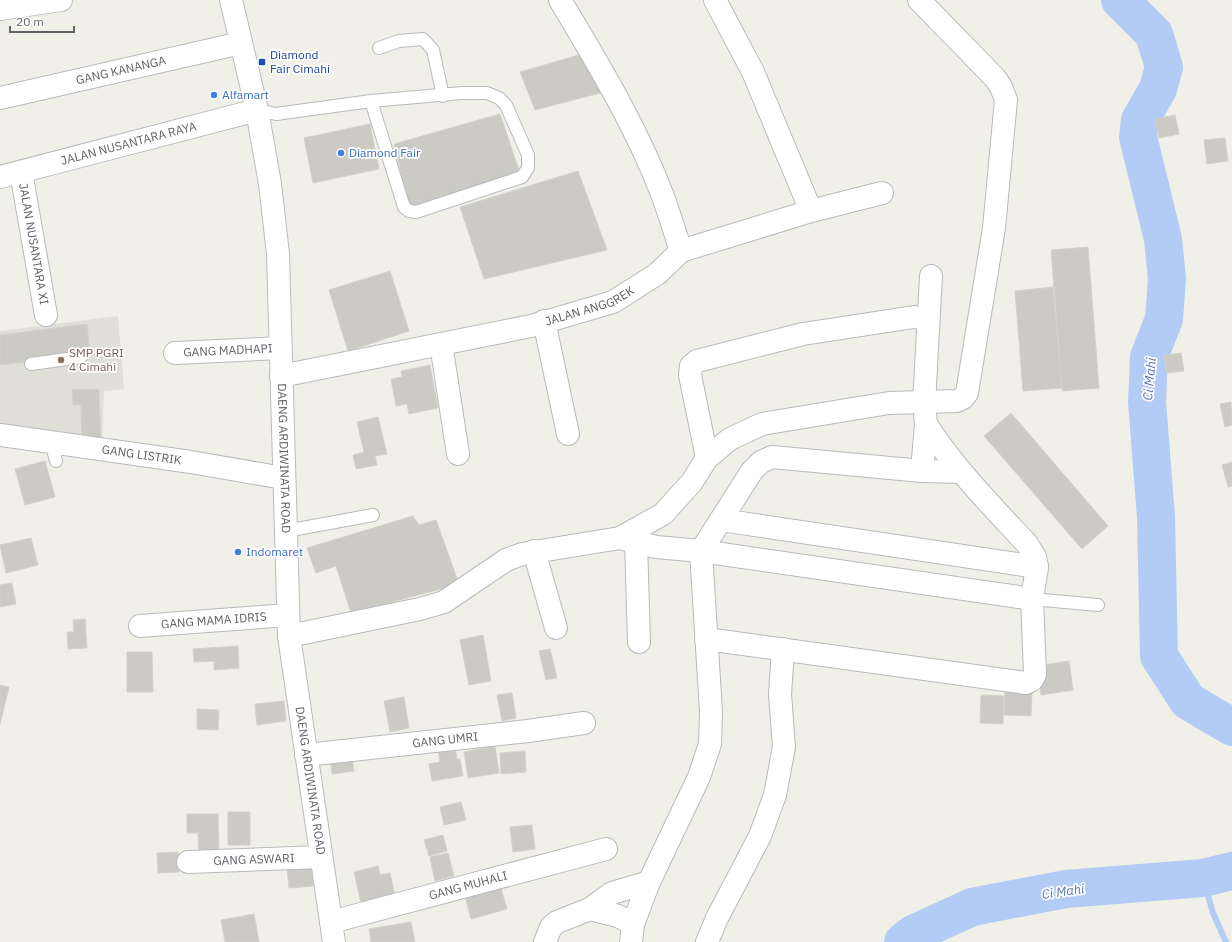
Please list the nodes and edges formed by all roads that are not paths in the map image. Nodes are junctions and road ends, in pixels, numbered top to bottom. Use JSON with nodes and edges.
{"nodes":[{"id":1,"x":61,"y":0,"type":"edge"},
{"id":2,"x":231,"y":0,"type":"edge"},
{"id":3,"x":560,"y":0,"type":"edge"},
{"id":4,"x":715,"y":0,"type":"edge"},
{"id":5,"x":919,"y":0,"type":"edge"},
{"id":6,"x":0,"y":9,"type":"edge"},
{"id":7,"x":241,"y":43,"type":"junction"},
{"id":8,"x":379,"y":48,"type":"dead end"},
{"id":9,"x":443,"y":96,"type":"junction"},
{"id":10,"x":0,"y":98,"type":"edge"},
{"id":11,"x":372,"y":101,"type":"junction"},
{"id":12,"x":257,"y":110,"type":"junction"},
{"id":13,"x":21,"y":172,"type":"junction"},
{"id":14,"x":0,"y":177,"type":"edge"},
{"id":15,"x":882,"y":193,"type":"dead end"},
{"id":16,"x":811,"y":211,"type":"junction"},
{"id":17,"x":682,"y":251,"type":"junction"},
{"id":18,"x":931,"y":276,"type":"dead end"},
{"id":19,"x":927,"y":319,"type":"junction"},
{"id":20,"x":46,"y":322,"type":"dead end"},
{"id":21,"x":544,"y":322,"type":"junction"},
{"id":22,"x":441,"y":344,"type":"junction"},
{"id":23,"x":280,"y":348,"type":"junction"},
{"id":24,"x":175,"y":353,"type":"dead end"},
{"id":25,"x":81,"y":357,"type":"dead end"},
{"id":26,"x":31,"y":364,"type":"dead end"},
{"id":27,"x":281,"y":376,"type":"junction"},
{"id":28,"x":925,"y":413,"type":"junction"},
{"id":29,"x":0,"y":434,"type":"edge"},
{"id":30,"x":568,"y":434,"type":"dead end"},
{"id":31,"x":458,"y":454,"type":"dead end"},
{"id":32,"x":707,"y":458,"type":"junction"},
{"id":33,"x":922,"y":471,"type":"junction"},
{"id":34,"x":961,"y":472,"type":"junction"},
{"id":35,"x":283,"y":478,"type":"junction"},
{"id":36,"x":373,"y":515,"type":"dead end"},
{"id":37,"x":721,"y":520,"type":"junction"},
{"id":38,"x":286,"y":531,"type":"junction"},
{"id":39,"x":628,"y":540,"type":"junction"},
{"id":40,"x":534,"y":551,"type":"junction"},
{"id":41,"x":701,"y":551,"type":"junction"},
{"id":42,"x":1037,"y":567,"type":"junction"},
{"id":43,"x":1032,"y":599,"type":"junction"},
{"id":44,"x":1098,"y":605,"type":"dead end"},
{"id":45,"x":288,"y":625,"type":"junction"},
{"id":46,"x":140,"y":626,"type":"dead end"},
{"id":47,"x":556,"y":628,"type":"dead end"},
{"id":48,"x":706,"y":639,"type":"junction"},
{"id":49,"x":639,"y":642,"type":"dead end"},
{"id":50,"x":784,"y":649,"type":"junction"},
{"id":51,"x":584,"y":723,"type":"dead end"},
{"id":52,"x":306,"y":755,"type":"junction"},
{"id":53,"x":606,"y":848,"type":"dead end"},
{"id":54,"x":321,"y":857,"type":"junction"},
{"id":55,"x":188,"y":862,"type":"dead end"},
{"id":56,"x":649,"y":882,"type":"junction"},
{"id":57,"x":590,"y":909,"type":"junction"},
{"id":58,"x":332,"y":932,"type":"edge"},
{"id":59,"x":632,"y":933,"type":"edge"},
{"id":60,"x":545,"y":942,"type":"edge"},
{"id":61,"x":707,"y":942,"type":"edge"}],
"edges":[{"from":1,"to":6,"type":"street"},
{"from":2,"to":7,"type":"street","name":"DAENG ARDIWINATA ROAD"},
{"from":3,"to":17,"type":"street"},
{"from":4,"to":16,"type":"street"},
{"from":5,"to":28,"type":"street"},
{"from":7,"to":10,"type":"street","name":"GANG KANANGA"},
{"from":7,"to":12,"type":"street","name":"DAENG ARDIWINATA ROAD"},
{"from":8,"to":9,"type":"lane"},
{"from":9,"to":11,"type":"lane"},
{"from":9,"to":11,"type":"lane"},
{"from":11,"to":12,"type":"lane"},
{"from":12,"to":13,"type":"street","name":"JALAN NUSANTARA RAYA"},
{"from":12,"to":23,"type":"street","name":"DAENG ARDIWINATA ROAD"},
{"from":13,"to":14,"type":"street","name":"JALAN NUSANTARA RAYA"},
{"from":13,"to":20,"type":"street","name":"JALAN NUSANTARA XI"},
{"from":15,"to":16,"type":"street","name":"JALAN ANGGREK"},
{"from":16,"to":17,"type":"street","name":"JALAN ANGGREK"},
{"from":17,"to":21,"type":"street","name":"JALAN ANGGREK"},
{"from":18,"to":19,"type":"street"},
{"from":19,"to":28,"type":"street"},
{"from":19,"to":32,"type":"street"},
{"from":21,"to":22,"type":"street","name":"JALAN ANGGREK"},
{"from":21,"to":30,"type":"street"},
{"from":22,"to":27,"type":"street","name":"JALAN ANGGREK"},
{"from":22,"to":31,"type":"street"},
{"from":23,"to":24,"type":"street","name":"GANG MADHAPI"},
{"from":23,"to":27,"type":"street","name":"DAENG ARDIWINATA ROAD"},
{"from":25,"to":26,"type":"lane"},
{"from":27,"to":35,"type":"street","name":"DAENG ARDIWINATA ROAD"},
{"from":28,"to":32,"type":"street"},
{"from":28,"to":33,"type":"street"},
{"from":28,"to":34,"type":"street"},
{"from":29,"to":35,"type":"street","name":"GANG LISTRIK"},
{"from":32,"to":39,"type":"street"},
{"from":33,"to":34,"type":"street"},
{"from":33,"to":37,"type":"street"},
{"from":34,"to":42,"type":"street"},
{"from":35,"to":38,"type":"street","name":"DAENG ARDIWINATA ROAD"},
{"from":36,"to":38,"type":"lane"},
{"from":37,"to":41,"type":"street"},
{"from":37,"to":42,"type":"street"},
{"from":38,"to":45,"type":"street","name":"DAENG ARDIWINATA ROAD"},
{"from":39,"to":40,"type":"street","name":"GANG MAMA IDRIS"},
{"from":39,"to":41,"type":"street"},
{"from":39,"to":49,"type":"street"},
{"from":40,"to":45,"type":"street","name":"GANG MAMA IDRIS"},
{"from":40,"to":47,"type":"street"},
{"from":41,"to":43,"type":"street"},
{"from":41,"to":48,"type":"street"},
{"from":42,"to":43,"type":"street"},
{"from":43,"to":44,"type":"lane"},
{"from":43,"to":50,"type":"street"},
{"from":45,"to":46,"type":"street","name":"GANG MAMA IDRIS"},
{"from":45,"to":52,"type":"street","name":"DAENG ARDIWINATA ROAD"},
{"from":48,"to":50,"type":"street"},
{"from":48,"to":56,"type":"street"},
{"from":50,"to":61,"type":"street"},
{"from":51,"to":52,"type":"street","name":"GANG UMRI"},
{"from":52,"to":54,"type":"street","name":"DAENG ARDIWINATA ROAD"},
{"from":53,"to":58,"type":"street","name":"GANG MUHALI"},
{"from":54,"to":55,"type":"street","name":"GANG ASWARI"},
{"from":54,"to":58,"type":"street","name":"DAENG ARDIWINATA ROAD"},
{"from":56,"to":57,"type":"street"},
{"from":56,"to":59,"type":"street"},
{"from":57,"to":59,"type":"street"},
{"from":57,"to":60,"type":"street"}]}
